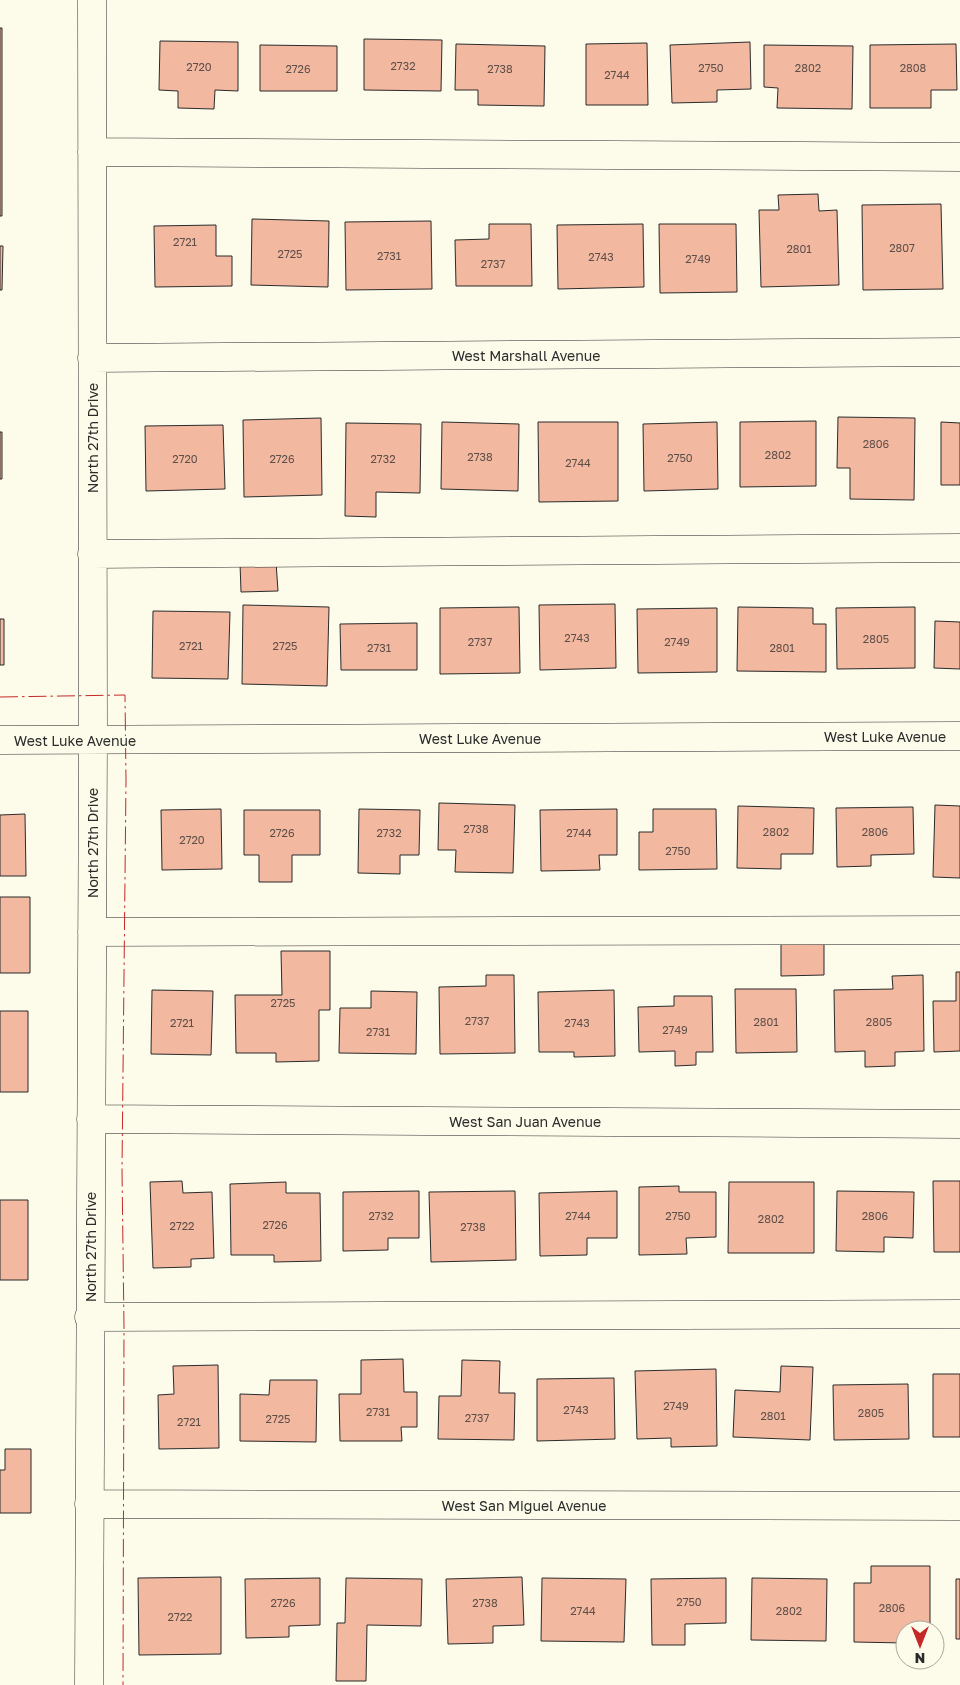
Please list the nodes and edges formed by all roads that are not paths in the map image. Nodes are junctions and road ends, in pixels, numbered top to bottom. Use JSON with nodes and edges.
{"nodes":[{"id":1,"x":92,"y":0,"type":"edge"},
{"id":2,"x":92,"y":152,"type":"junction"},
{"id":3,"x":960,"y":156,"type":"edge"},
{"id":4,"x":960,"y":352,"type":"edge"},
{"id":5,"x":92,"y":358,"type":"junction"},
{"id":6,"x":960,"y":548,"type":"edge"},
{"id":7,"x":92,"y":554,"type":"junction"},
{"id":8,"x":960,"y":736,"type":"edge"},
{"id":9,"x":0,"y":740,"type":"edge"},
{"id":10,"x":93,"y":740,"type":"junction"},
{"id":11,"x":960,"y":930,"type":"edge"},
{"id":12,"x":92,"y":932,"type":"junction"},
{"id":13,"x":91,"y":1119,"type":"junction"},
{"id":14,"x":960,"y":1124,"type":"edge"},
{"id":15,"x":960,"y":1314,"type":"edge"},
{"id":16,"x":89,"y":1317,"type":"junction"},
{"id":17,"x":88,"y":1504,"type":"junction"},
{"id":18,"x":960,"y":1506,"type":"edge"},
{"id":19,"x":88,"y":1685,"type":"edge"}],
"edges":[{"from":1,"to":2,"type":"street","name":"North 27th Drive"},
{"from":2,"to":3,"type":"street"},
{"from":2,"to":5,"type":"street","name":"North 27th Drive"},
{"from":4,"to":5,"type":"street","name":"West Marshall Avenue"},
{"from":5,"to":7,"type":"street","name":"North 27th Drive"},
{"from":6,"to":7,"type":"street"},
{"from":7,"to":10,"type":"street","name":"North 27th Drive"},
{"from":8,"to":10,"type":"street","name":"West Luke Avenue"},
{"from":9,"to":10,"type":"street","name":"West Luke Avenue"},
{"from":10,"to":12,"type":"street","name":"North 27th Drive"},
{"from":11,"to":12,"type":"street"},
{"from":12,"to":13,"type":"street","name":"North 27th Drive"},
{"from":13,"to":14,"type":"street","name":"West San Juan Avenue"},
{"from":13,"to":16,"type":"street","name":"North 27th Drive"},
{"from":15,"to":16,"type":"street"},
{"from":16,"to":17,"type":"street","name":"North 27th Drive"},
{"from":17,"to":18,"type":"street","name":"West San Miguel Avenue"},
{"from":17,"to":19,"type":"street","name":"North 27th Drive"}]}
